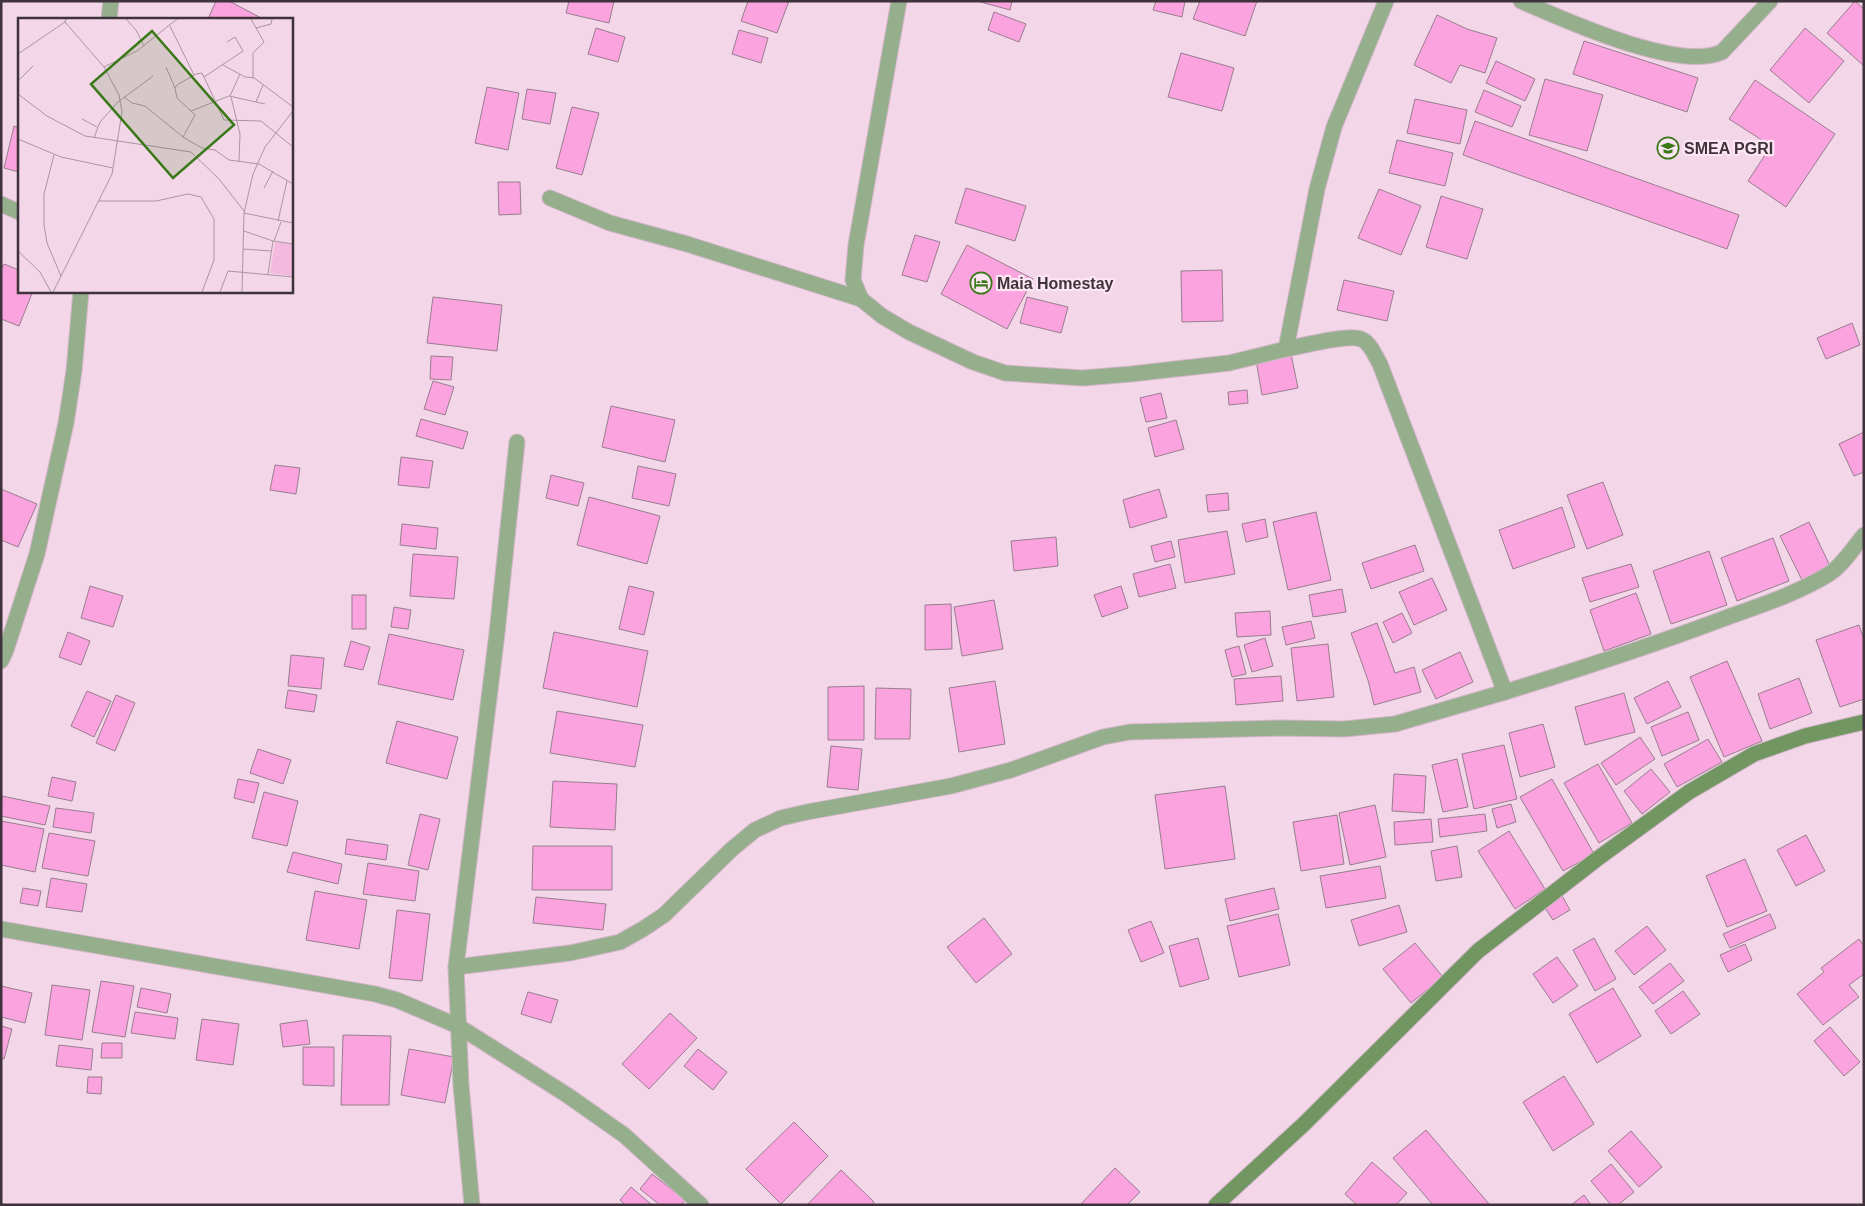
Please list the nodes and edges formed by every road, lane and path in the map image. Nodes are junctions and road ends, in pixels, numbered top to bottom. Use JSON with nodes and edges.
{"nodes":[{"id":1,"x":111,"y":1,"type":"edge"},
{"id":2,"x":899,"y":1,"type":"edge"},
{"id":3,"x":1386,"y":1,"type":"edge"},
{"id":4,"x":1521,"y":1,"type":"edge"},
{"id":5,"x":1770,"y":1,"type":"edge"},
{"id":6,"x":109,"y":18,"type":"edge"},
{"id":7,"x":550,"y":198,"type":"dead end"},
{"id":8,"x":1,"y":204,"type":"edge"},
{"id":9,"x":18,"y":212,"type":"edge"},
{"id":10,"x":81,"y":292,"type":"edge"},
{"id":11,"x":861,"y":299,"type":"junction"},
{"id":12,"x":1286,"y":349,"type":"junction"},
{"id":13,"x":517,"y":442,"type":"dead end"},
{"id":14,"x":1864,"y":535,"type":"edge"},
{"id":15,"x":1,"y":661,"type":"edge"},
{"id":16,"x":1505,"y":692,"type":"junction"},
{"id":17,"x":1864,"y":722,"type":"edge"},
{"id":18,"x":1,"y":928,"type":"edge"},
{"id":19,"x":456,"y":967,"type":"junction"},
{"id":20,"x":458,"y":1026,"type":"junction"},
{"id":21,"x":472,"y":1205,"type":"edge"},
{"id":22,"x":701,"y":1205,"type":"edge"},
{"id":23,"x":1216,"y":1205,"type":"edge"}],
"edges":[{"from":1,"to":6,"type":"street"},
{"from":2,"to":11,"type":"street"},
{"from":3,"to":12,"type":"street"},
{"from":4,"to":5,"type":"street"},
{"from":7,"to":11,"type":"street"},
{"from":8,"to":9,"type":"street"},
{"from":10,"to":15,"type":"street"},
{"from":11,"to":12,"type":"street"},
{"from":12,"to":16,"type":"street"},
{"from":13,"to":19,"type":"street"},
{"from":14,"to":16,"type":"street"},
{"from":16,"to":19,"type":"street"},
{"from":17,"to":23,"type":"street"},
{"from":18,"to":20,"type":"street"},
{"from":19,"to":20,"type":"street"},
{"from":20,"to":21,"type":"street"},
{"from":20,"to":22,"type":"street"}]}
